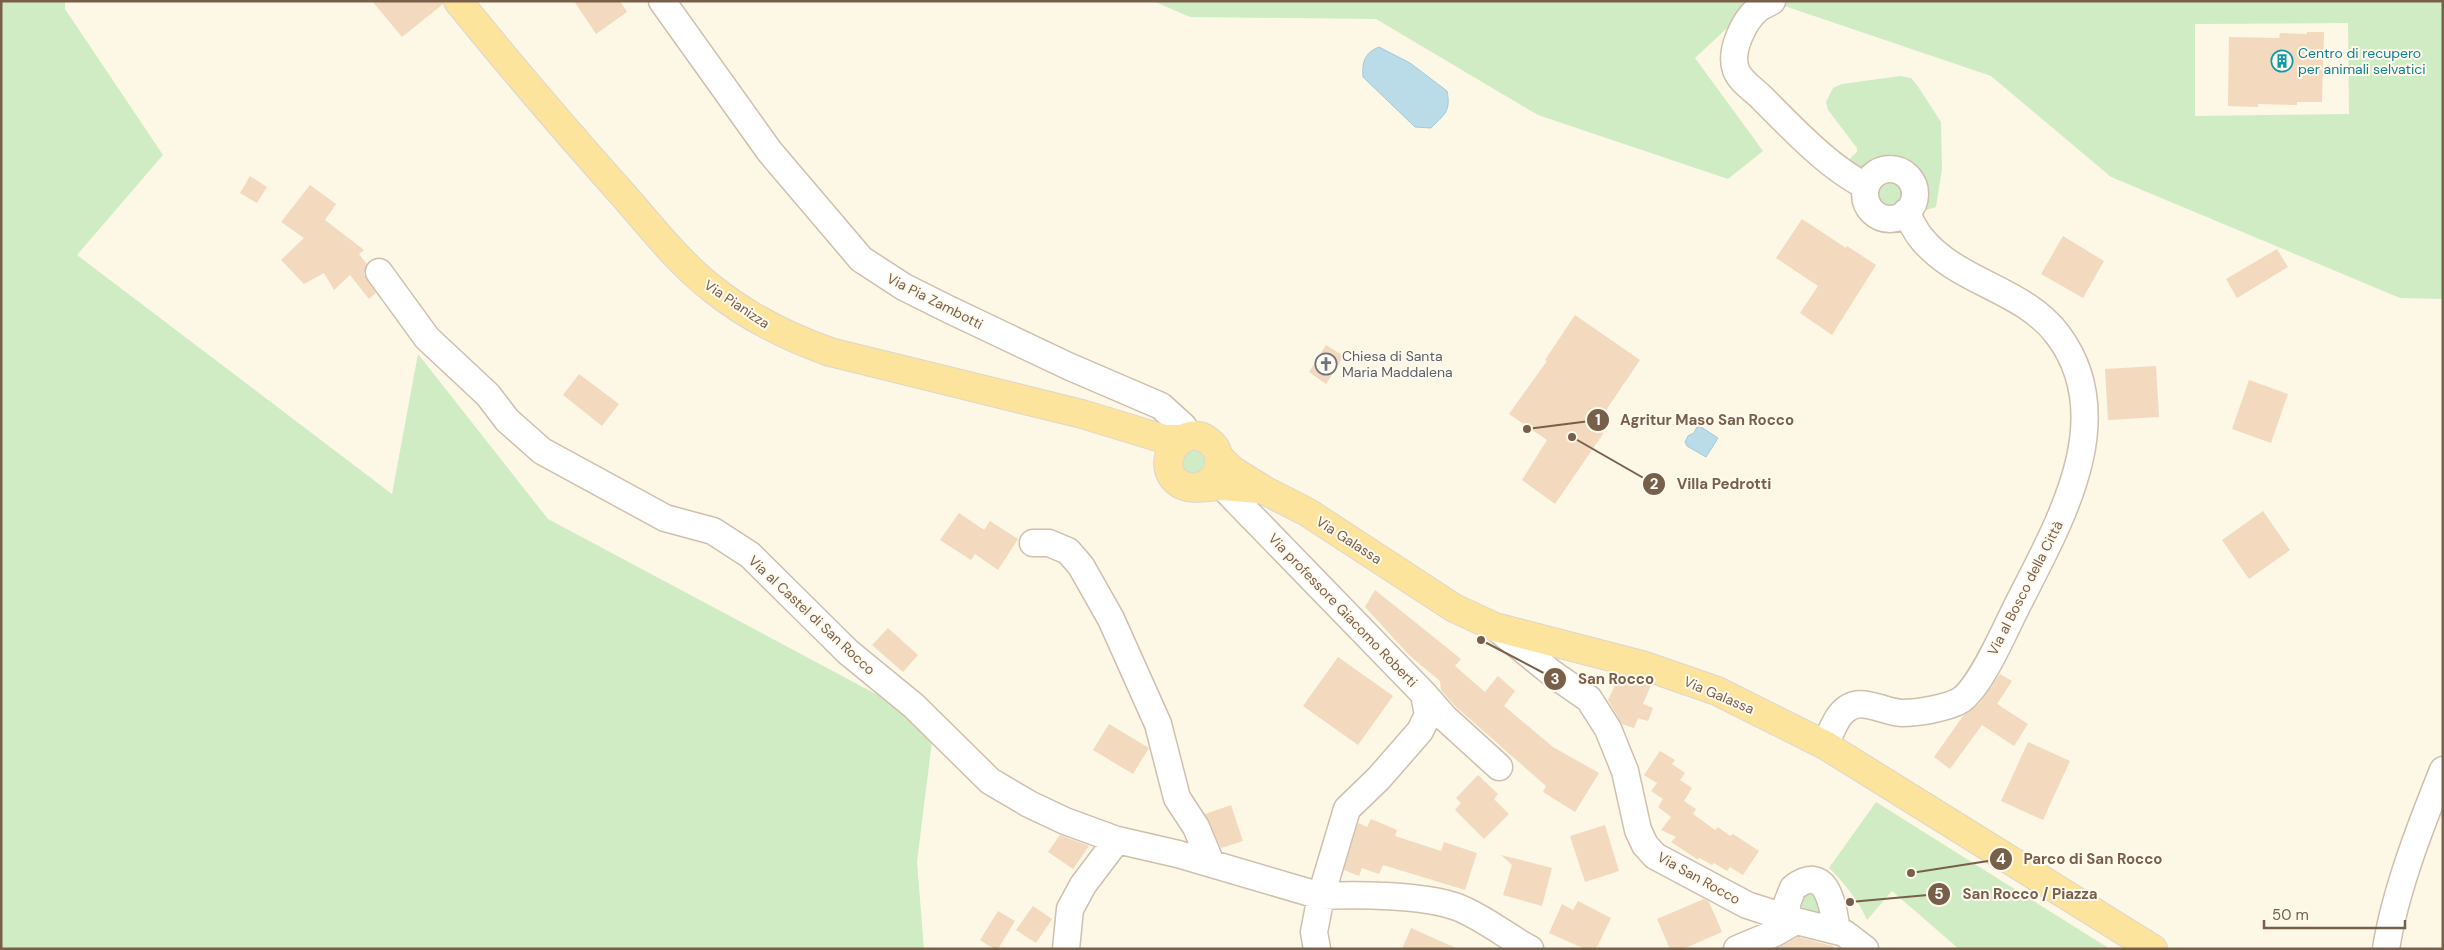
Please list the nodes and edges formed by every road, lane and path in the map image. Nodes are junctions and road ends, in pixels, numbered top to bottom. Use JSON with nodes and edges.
{"nodes":[{"id":1,"x":458,"y":1,"type":"edge"},
{"id":2,"x":662,"y":1,"type":"edge"},
{"id":3,"x":1772,"y":1,"type":"edge"},
{"id":4,"x":1866,"y":186,"type":"junction"},
{"id":5,"x":1906,"y":212,"type":"junction"},
{"id":6,"x":379,"y":272,"type":"dead end"},
{"id":7,"x":1129,"y":429,"type":"junction"},
{"id":8,"x":1186,"y":438,"type":"junction"},
{"id":9,"x":1219,"y":457,"type":"junction"},
{"id":10,"x":1168,"y":467,"type":"junction"},
{"id":11,"x":1210,"y":487,"type":"junction"},
{"id":12,"x":1266,"y":491,"type":"junction"},
{"id":13,"x":1261,"y":525,"type":"junction"},
{"id":14,"x":1033,"y":542,"type":"dead end"},
{"id":15,"x":1494,"y":627,"type":"junction"},
{"id":16,"x":1424,"y":694,"type":"junction"},
{"id":17,"x":1826,"y":745,"type":"junction"},
{"id":18,"x":1499,"y":767,"type":"dead end"},
{"id":19,"x":2443,"y":770,"type":"edge"},
{"id":20,"x":2435,"y":809,"type":"edge"},
{"id":21,"x":1117,"y":840,"type":"junction"},
{"id":22,"x":1211,"y":863,"type":"junction"},
{"id":23,"x":1321,"y":896,"type":"junction"},
{"id":24,"x":1793,"y":920,"type":"junction"},
{"id":25,"x":1837,"y":931,"type":"junction"},
{"id":26,"x":1066,"y":949,"type":"edge"},
{"id":27,"x":1317,"y":949,"type":"edge"},
{"id":28,"x":1530,"y":949,"type":"edge"},
{"id":29,"x":1737,"y":949,"type":"edge"},
{"id":30,"x":1866,"y":949,"type":"edge"},
{"id":31,"x":2153,"y":949,"type":"edge"},
{"id":32,"x":2386,"y":949,"type":"edge"}],
"edges":[{"from":1,"to":7,"type":"main road","name":"Via Pianizza"},
{"from":2,"to":8,"type":"street","name":"Via Pia Zambotti"},
{"from":3,"to":4,"type":"street"},
{"from":4,"to":5,"type":"street"},
{"from":4,"to":5,"type":"street"},
{"from":5,"to":17,"type":"street","name":"Via al Bosco della Città"},
{"from":6,"to":21,"type":"street","name":"Via al Castel di San Rocco"},
{"from":7,"to":8,"type":"main road","name":"Via Pianizza"},
{"from":7,"to":10,"type":"main road","name":"Via Pianizza"},
{"from":8,"to":9,"type":"main road","name":"Via Pianizza"},
{"from":8,"to":10,"type":"main road"},
{"from":9,"to":11,"type":"main road"},
{"from":9,"to":12,"type":"main road","name":"Via Galassa"},
{"from":10,"to":11,"type":"main road","name":"Via Pianizza"},
{"from":11,"to":12,"type":"main road","name":"Via Galassa"},
{"from":11,"to":13,"type":"street","name":"Via professore Giacomo Roberti"},
{"from":12,"to":13,"type":"street","name":"Via professore Giacomo Roberti"},
{"from":12,"to":15,"type":"main road","name":"Via Galassa"},
{"from":13,"to":16,"type":"street","name":"Via professore Giacomo Roberti"},
{"from":14,"to":22,"type":"street"},
{"from":15,"to":17,"type":"main road","name":"Via Galassa"},
{"from":15,"to":24,"type":"street","name":"Via San Rocco"},
{"from":16,"to":18,"type":"street","name":"Via professore Giacomo Roberti"},
{"from":16,"to":23,"type":"street","name":"Via professore Giacomo Roberti"},
{"from":17,"to":31,"type":"main road","name":"Via Galassa"},
{"from":19,"to":20,"type":"street"},
{"from":20,"to":32,"type":"street"},
{"from":21,"to":22,"type":"street","name":"Via al Castel di San Rocco"},
{"from":21,"to":26,"type":"street"},
{"from":22,"to":23,"type":"street","name":"Via al Castel di San Rocco"},
{"from":23,"to":27,"type":"street","name":"Via professore Giacomo Roberti"},
{"from":23,"to":28,"type":"street","name":"Via al Castel di San Rocco"},
{"from":24,"to":25,"type":"street","name":"Via San Rocco"},
{"from":24,"to":25,"type":"street"},
{"from":24,"to":29,"type":"street"},
{"from":25,"to":30,"type":"street","name":"Via San Rocco"}]}
